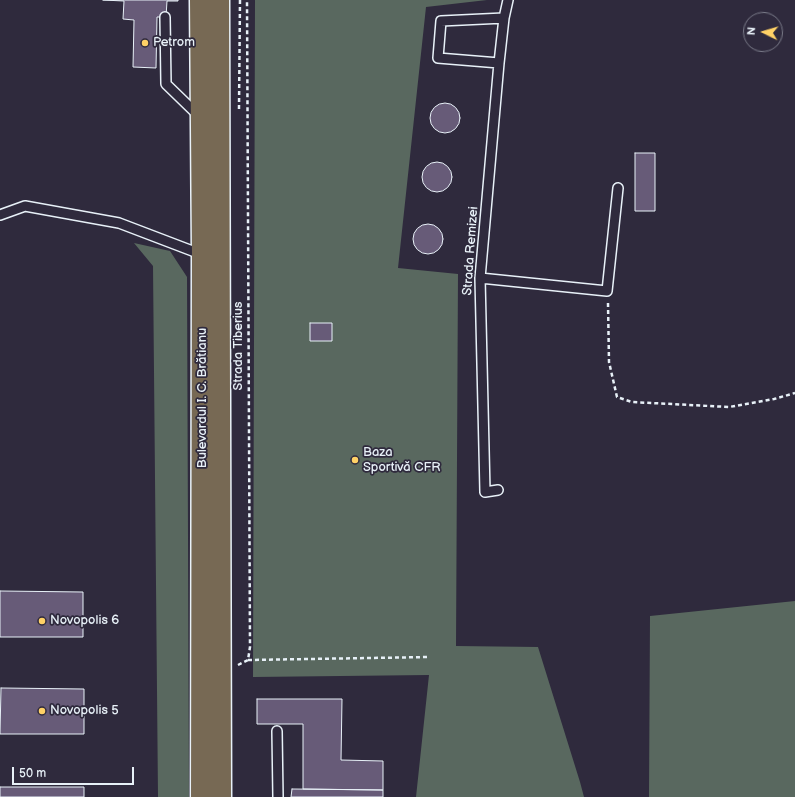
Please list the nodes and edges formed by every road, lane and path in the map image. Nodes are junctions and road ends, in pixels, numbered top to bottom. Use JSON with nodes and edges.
{"nodes":[{"id":1,"x":202,"y":0,"type":"edge"},
{"id":2,"x":218,"y":0,"type":"edge"},
{"id":3,"x":248,"y":0,"type":"edge"},
{"id":4,"x":508,"y":0,"type":"edge"},
{"id":5,"x":165,"y":17,"type":"dead end"},
{"id":6,"x":504,"y":18,"type":"junction"},
{"id":7,"x":499,"y":63,"type":"junction"},
{"id":8,"x":202,"y":119,"type":"junction"},
{"id":9,"x":618,"y":188,"type":"dead end"},
{"id":10,"x":0,"y":215,"type":"edge"},
{"id":11,"x":203,"y":255,"type":"junction"},
{"id":12,"x":480,"y":278,"type":"junction"},
{"id":13,"x":607,"y":291,"type":"junction"},
{"id":14,"x":795,"y":393,"type":"edge"},
{"id":15,"x":498,"y":490,"type":"dead end"},
{"id":16,"x":430,"y":657,"type":"dead end"},
{"id":17,"x":248,"y":660,"type":"junction"},
{"id":18,"x":220,"y":674,"type":"junction"},
{"id":19,"x":277,"y":731,"type":"dead end"},
{"id":20,"x":229,"y":758,"type":"dead end"},
{"id":21,"x":202,"y":797,"type":"edge"},
{"id":22,"x":220,"y":797,"type":"edge"},
{"id":23,"x":278,"y":797,"type":"edge"}],
"edges":[{"from":1,"to":8,"type":"main road","name":"Bulevardul I. C. Brătianu"},
{"from":2,"to":18,"type":"main road","name":"Bulevardul I. C. Brătianu"},
{"from":3,"to":17,"type":"path","name":"Strada Tiberius"},
{"from":4,"to":6,"type":"lane","name":"Strada Remizei"},
{"from":5,"to":8,"type":"lane"},
{"from":6,"to":7,"type":"lane","name":"Strada Remizei"},
{"from":6,"to":7,"type":"lane"},
{"from":7,"to":12,"type":"lane","name":"Strada Remizei"},
{"from":8,"to":11,"type":"main road","name":"Bulevardul I. C. Brătianu"},
{"from":9,"to":13,"type":"lane"},
{"from":10,"to":11,"type":"lane"},
{"from":11,"to":21,"type":"main road","name":"Bulevardul I. C. Brătianu"},
{"from":12,"to":13,"type":"lane"},
{"from":12,"to":15,"type":"lane","name":"Strada Remizei"},
{"from":13,"to":14,"type":"path"},
{"from":16,"to":17,"type":"path"},
{"from":17,"to":18,"type":"path"},
{"from":18,"to":20,"type":"lane"},
{"from":18,"to":22,"type":"main road","name":"Bulevardul I. C. Brătianu"},
{"from":19,"to":23,"type":"lane"}]}
